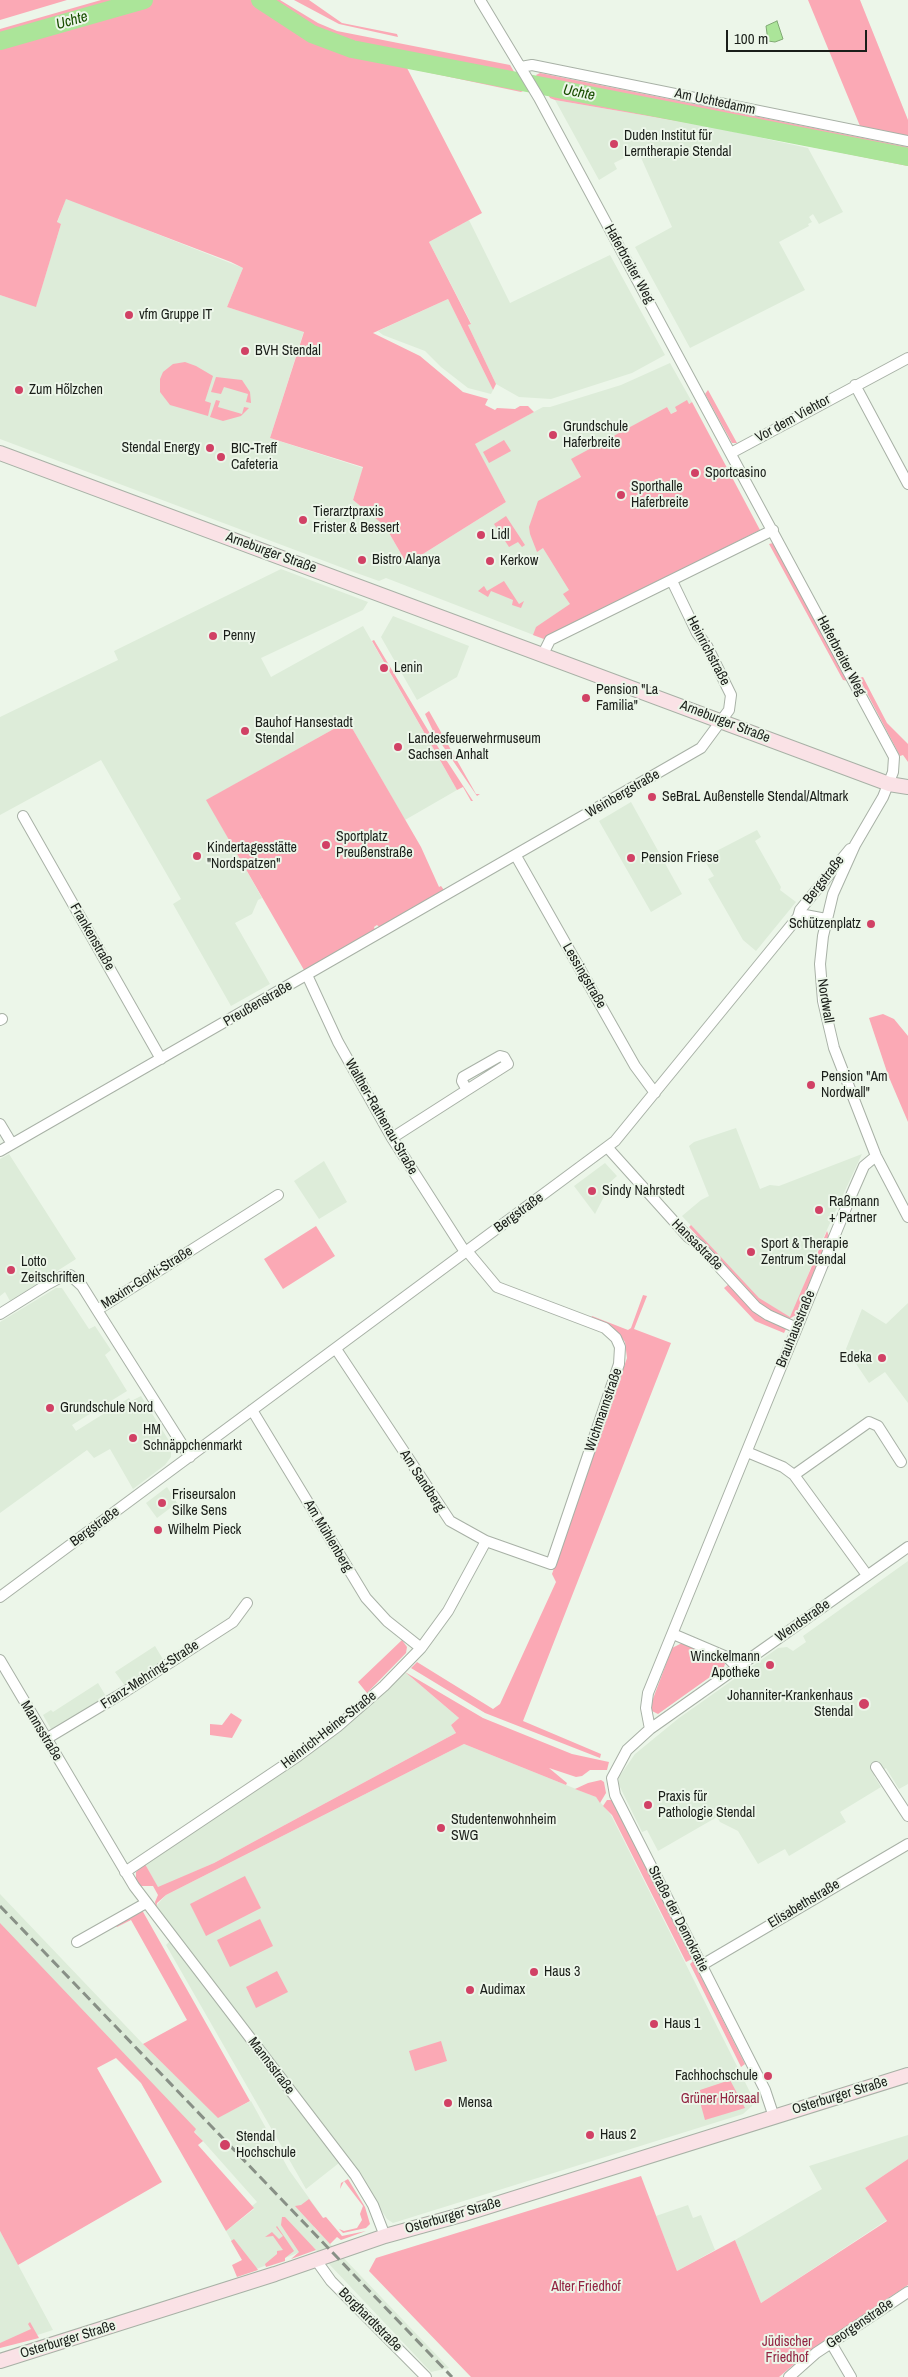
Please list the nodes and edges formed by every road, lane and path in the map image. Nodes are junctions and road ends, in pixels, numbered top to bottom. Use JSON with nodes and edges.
{"nodes":[{"id":1,"x":480,"y":0,"type":"edge"},
{"id":2,"x":522,"y":69,"type":"junction"},
{"id":3,"x":908,"y":141,"type":"edge"},
{"id":4,"x":908,"y":358,"type":"edge"},
{"id":5,"x":855,"y":385,"type":"junction"},
{"id":6,"x":0,"y":453,"type":"edge"},
{"id":7,"x":731,"y":453,"type":"junction"},
{"id":8,"x":908,"y":484,"type":"edge"},
{"id":9,"x":773,"y":530,"type":"junction"},
{"id":10,"x":672,"y":581,"type":"junction"},
{"id":11,"x":543,"y":654,"type":"junction"},
{"id":12,"x":721,"y":720,"type":"junction"},
{"id":13,"x":889,"y":784,"type":"junction"},
{"id":14,"x":908,"y":787,"type":"edge"},
{"id":15,"x":23,"y":816,"type":"dead end"},
{"id":16,"x":855,"y":845,"type":"junction"},
{"id":17,"x":516,"y":856,"type":"junction"},
{"id":18,"x":798,"y":918,"type":"junction"},
{"id":19,"x":826,"y":919,"type":"junction"},
{"id":20,"x":307,"y":975,"type":"junction"},
{"id":21,"x":161,"y":1059,"type":"junction"},
{"id":22,"x":468,"y":1090,"type":"dead end"},
{"id":23,"x":655,"y":1093,"type":"junction"},
{"id":24,"x":0,"y":1124,"type":"edge"},
{"id":25,"x":392,"y":1138,"type":"junction"},
{"id":26,"x":12,"y":1144,"type":"junction"},
{"id":27,"x":608,"y":1148,"type":"junction"},
{"id":28,"x":0,"y":1151,"type":"edge"},
{"id":29,"x":876,"y":1156,"type":"junction"},
{"id":30,"x":278,"y":1195,"type":"dead end"},
{"id":31,"x":908,"y":1217,"type":"edge"},
{"id":32,"x":466,"y":1252,"type":"junction"},
{"id":33,"x":97,"y":1310,"type":"junction"},
{"id":34,"x":0,"y":1314,"type":"edge"},
{"id":35,"x":797,"y":1328,"type":"junction"},
{"id":36,"x":336,"y":1349,"type":"junction"},
{"id":37,"x":252,"y":1410,"type":"junction"},
{"id":38,"x":747,"y":1452,"type":"junction"},
{"id":39,"x":190,"y":1457,"type":"junction"},
{"id":40,"x":901,"y":1462,"type":"dead end"},
{"id":41,"x":794,"y":1475,"type":"junction"},
{"id":42,"x":486,"y":1541,"type":"junction"},
{"id":43,"x":908,"y":1547,"type":"edge"},
{"id":44,"x":551,"y":1564,"type":"joint"},
{"id":45,"x":867,"y":1575,"type":"junction"},
{"id":46,"x":0,"y":1598,"type":"edge"},
{"id":47,"x":247,"y":1604,"type":"dead end"},
{"id":48,"x":672,"y":1634,"type":"junction"},
{"id":49,"x":421,"y":1648,"type":"junction"},
{"id":50,"x":0,"y":1660,"type":"edge"},
{"id":51,"x":737,"y":1666,"type":"junction"},
{"id":52,"x":650,"y":1729,"type":"junction"},
{"id":53,"x":46,"y":1739,"type":"junction"},
{"id":54,"x":876,"y":1767,"type":"dead end"},
{"id":55,"x":908,"y":1816,"type":"edge"},
{"id":56,"x":905,"y":1846,"type":"edge"},
{"id":57,"x":125,"y":1872,"type":"junction"},
{"id":58,"x":146,"y":1903,"type":"junction"},
{"id":59,"x":77,"y":1942,"type":"dead end"},
{"id":60,"x":702,"y":1965,"type":"junction"},
{"id":61,"x":908,"y":2075,"type":"edge"},
{"id":62,"x":774,"y":2117,"type":"junction"},
{"id":63,"x":385,"y":2236,"type":"junction"},
{"id":64,"x":316,"y":2260,"type":"junction"},
{"id":65,"x":908,"y":2292,"type":"edge"},
{"id":66,"x":831,"y":2344,"type":"junction"},
{"id":67,"x":0,"y":2361,"type":"edge"},
{"id":68,"x":426,"y":2377,"type":"edge"},
{"id":69,"x":789,"y":2377,"type":"edge"},
{"id":70,"x":851,"y":2377,"type":"edge"}],
"edges":[{"from":1,"to":2,"type":"street","name":"Haferbreiter Weg"},
{"from":2,"to":3,"type":"street","name":"Am Uchtedamm"},
{"from":2,"to":7,"type":"street","name":"Haferbreiter Weg"},
{"from":4,"to":5,"type":"street","name":"Vor dem Viehtor"},
{"from":5,"to":7,"type":"street","name":"Vor dem Viehtor"},
{"from":5,"to":8,"type":"street"},
{"from":6,"to":11,"type":"main road","name":"Arneburger Straße"},
{"from":7,"to":9,"type":"street","name":"Haferbreiter Weg"},
{"from":9,"to":10,"type":"street"},
{"from":9,"to":13,"type":"street","name":"Haferbreiter Weg"},
{"from":10,"to":11,"type":"street"},
{"from":10,"to":12,"type":"street","name":"Heinrichstraße"},
{"from":11,"to":12,"type":"main road","name":"Arneburger Straße"},
{"from":12,"to":13,"type":"main road","name":"Arneburger Straße"},
{"from":12,"to":17,"type":"street","name":"Weinbergstraße"},
{"from":13,"to":14,"type":"main road","name":"Arneburger Straße"},
{"from":13,"to":16,"type":"street","name":"Nordwall"},
{"from":15,"to":21,"type":"street","name":"Frankenstraße"},
{"from":16,"to":18,"type":"street","name":"Bergstraße"},
{"from":16,"to":19,"type":"street","name":"Nordwall"},
{"from":17,"to":20,"type":"street","name":"Preußenstraße"},
{"from":17,"to":23,"type":"street","name":"Lessingstraße"},
{"from":18,"to":19,"type":"street","name":"Bergstraße"},
{"from":18,"to":23,"type":"street","name":"Bergstraße"},
{"from":19,"to":29,"type":"street","name":"Nordwall"},
{"from":20,"to":21,"type":"street","name":"Preußenstraße"},
{"from":20,"to":25,"type":"street","name":"Walther-Rathenau-Straße"},
{"from":21,"to":26,"type":"street","name":"Preußenstraße"},
{"from":22,"to":25,"type":"street"},
{"from":23,"to":27,"type":"street","name":"Bergstraße"},
{"from":24,"to":26,"type":"street"},
{"from":25,"to":32,"type":"street","name":"Walther-Rathenau-Straße"},
{"from":26,"to":28,"type":"street","name":"Preußenstraße"},
{"from":27,"to":32,"type":"street","name":"Bergstraße"},
{"from":27,"to":35,"type":"street","name":"Hansastraße"},
{"from":29,"to":31,"type":"street","name":"Nordwall"},
{"from":29,"to":35,"type":"street","name":"Brauhausstraße"},
{"from":30,"to":33,"type":"street","name":"Maxim-Gorki-Straße"},
{"from":32,"to":36,"type":"street","name":"Bergstraße"},
{"from":32,"to":44,"type":"street","name":"Wichmannstraße"},
{"from":33,"to":34,"type":"street","name":"Maxim-Gorki-Straße"},
{"from":33,"to":39,"type":"street"},
{"from":35,"to":38,"type":"street","name":"Brauhausstraße"},
{"from":36,"to":37,"type":"street","name":"Bergstraße"},
{"from":36,"to":42,"type":"street","name":"Am Sandberg"},
{"from":37,"to":39,"type":"street","name":"Bergstraße"},
{"from":37,"to":49,"type":"street","name":"Am Mühlenberg"},
{"from":38,"to":41,"type":"street"},
{"from":38,"to":48,"type":"street","name":"Brauhausstraße"},
{"from":39,"to":46,"type":"street","name":"Bergstraße"},
{"from":40,"to":41,"type":"street"},
{"from":41,"to":45,"type":"street"},
{"from":42,"to":44,"type":"street","name":"Am Sandberg"},
{"from":42,"to":49,"type":"street","name":"Heinrich-Heine-Straße"},
{"from":43,"to":45,"type":"street","name":"Wendstraße"},
{"from":45,"to":51,"type":"street","name":"Wendstraße"},
{"from":47,"to":53,"type":"street","name":"Franz-Mehring-Straße"},
{"from":48,"to":51,"type":"street"},
{"from":48,"to":52,"type":"street","name":"Brauhausstraße"},
{"from":49,"to":57,"type":"street","name":"Heinrich-Heine-Straße"},
{"from":50,"to":53,"type":"street","name":"Mannsstraße"},
{"from":51,"to":52,"type":"street","name":"Wendstraße"},
{"from":52,"to":60,"type":"street","name":"Straße der Demokratie"},
{"from":53,"to":57,"type":"street","name":"Mannsstraße"},
{"from":54,"to":55,"type":"street"},
{"from":56,"to":60,"type":"street","name":"Elisabethstraße"},
{"from":57,"to":58,"type":"street","name":"Mannsstraße"},
{"from":58,"to":59,"type":"street"},
{"from":58,"to":63,"type":"street","name":"Mannsstraße"},
{"from":60,"to":62,"type":"street","name":"Straße der Demokratie"},
{"from":61,"to":62,"type":"main road","name":"Osterburger Straße"},
{"from":62,"to":63,"type":"main road","name":"Osterburger Straße"},
{"from":63,"to":64,"type":"main road","name":"Osterburger Straße"},
{"from":64,"to":67,"type":"main road","name":"Osterburger Straße"},
{"from":64,"to":68,"type":"street","name":"Borghardtstraße"},
{"from":65,"to":66,"type":"street","name":"Georgenstraße"},
{"from":66,"to":69,"type":"street","name":"Georgenstraße"},
{"from":66,"to":70,"type":"street"}]}
